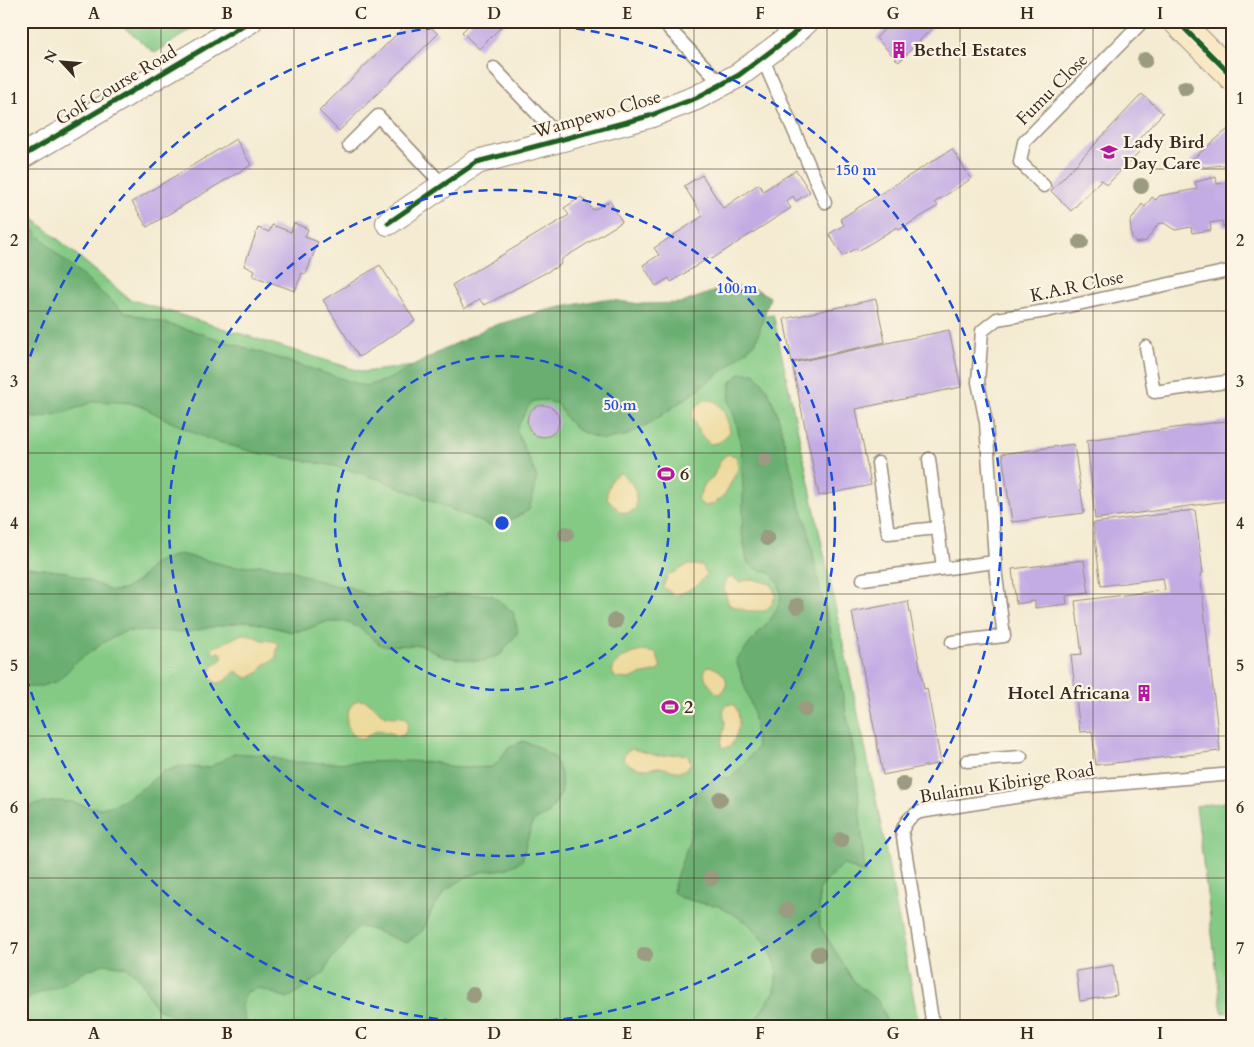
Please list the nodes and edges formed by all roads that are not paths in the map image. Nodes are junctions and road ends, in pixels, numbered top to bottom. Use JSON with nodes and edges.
{"nodes":[{"id":1,"x":250,"y":21,"type":"edge"},
{"id":2,"x":662,"y":21,"type":"edge"},
{"id":3,"x":807,"y":21,"type":"edge"},
{"id":4,"x":1143,"y":21,"type":"edge"},
{"id":5,"x":1177,"y":21,"type":"edge"},
{"id":6,"x":762,"y":57,"type":"junction"},
{"id":7,"x":494,"y":68,"type":"dead end"},
{"id":8,"x":1233,"y":76,"type":"edge"},
{"id":9,"x":721,"y":84,"type":"junction"},
{"id":10,"x":562,"y":140,"type":"junction"},
{"id":11,"x":349,"y":145,"type":"dead end"},
{"id":12,"x":21,"y":157,"type":"edge"},
{"id":13,"x":444,"y":185,"type":"junction"},
{"id":14,"x":1044,"y":186,"type":"dead end"},
{"id":15,"x":825,"y":202,"type":"dead end"},
{"id":16,"x":388,"y":223,"type":"dead end"},
{"id":17,"x":1233,"y":270,"type":"edge"},
{"id":18,"x":1146,"y":347,"type":"dead end"},
{"id":19,"x":1233,"y":381,"type":"edge"},
{"id":20,"x":929,"y":459,"type":"dead end"},
{"id":21,"x":878,"y":464,"type":"dead end"},
{"id":22,"x":938,"y":528,"type":"junction"},
{"id":23,"x":995,"y":562,"type":"junction"},
{"id":24,"x":943,"y":568,"type":"junction"},
{"id":25,"x":862,"y":579,"type":"dead end"},
{"id":26,"x":952,"y":642,"type":"dead end"},
{"id":27,"x":1022,"y":757,"type":"dead end"},
{"id":28,"x":968,"y":761,"type":"dead end"},
{"id":29,"x":1233,"y":774,"type":"edge"},
{"id":30,"x":932,"y":1026,"type":"edge"}],
"edges":[{"from":1,"to":12,"type":"street","name":"Golf Course Road"},
{"from":2,"to":9,"type":"lane"},
{"from":3,"to":6,"type":"street","name":"Wampewo Close"},
{"from":4,"to":14,"type":"lane","name":"Fumu Close"},
{"from":5,"to":8,"type":"street"},
{"from":6,"to":9,"type":"street","name":"Wampewo Close"},
{"from":6,"to":15,"type":"lane"},
{"from":7,"to":10,"type":"lane"},
{"from":9,"to":10,"type":"street","name":"Wampewo Close"},
{"from":10,"to":13,"type":"street","name":"Wampewo Close"},
{"from":11,"to":13,"type":"lane"},
{"from":13,"to":16,"type":"street","name":"Wampewo Close"},
{"from":17,"to":23,"type":"lane","name":"K.A.R Close"},
{"from":18,"to":19,"type":"lane"},
{"from":20,"to":22,"type":"lane"},
{"from":21,"to":22,"type":"lane"},
{"from":22,"to":24,"type":"lane"},
{"from":23,"to":24,"type":"lane"},
{"from":23,"to":26,"type":"lane","name":"K.A.R Close"},
{"from":24,"to":25,"type":"lane"},
{"from":27,"to":28,"type":"lane"},
{"from":29,"to":30,"type":"lane","name":"Bulaimu Kibirige Road"}]}
